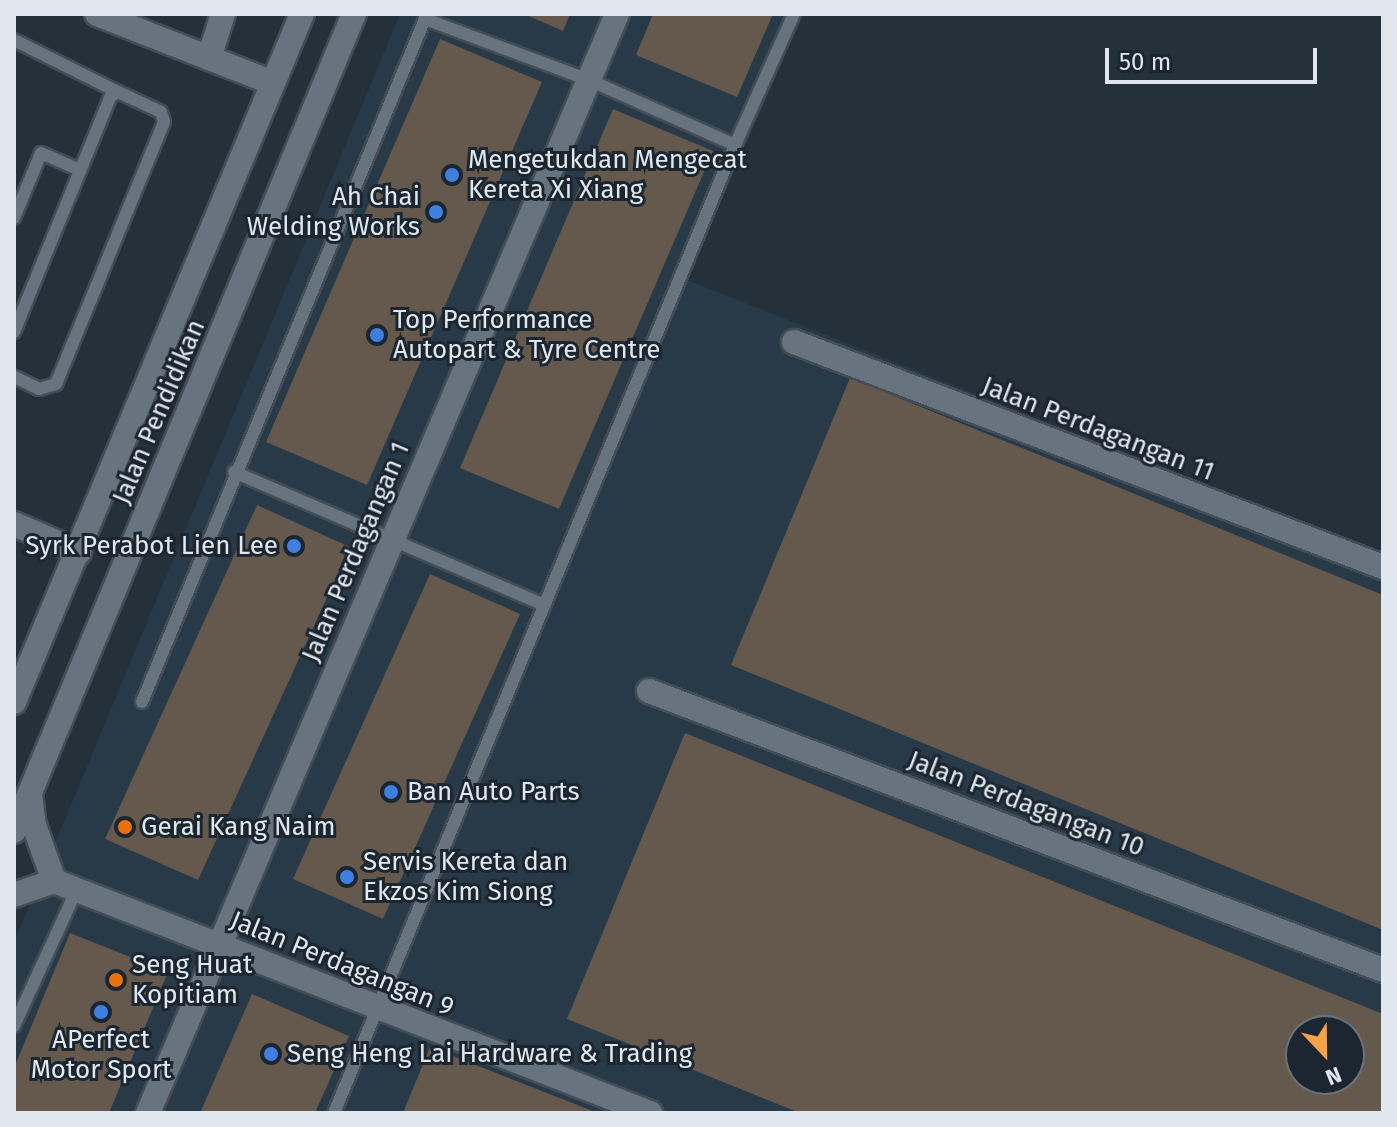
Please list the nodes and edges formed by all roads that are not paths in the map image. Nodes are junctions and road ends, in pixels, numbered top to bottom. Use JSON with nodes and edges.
{"nodes":[{"id":1,"x":97,"y":14,"type":"edge"},
{"id":2,"x":223,"y":14,"type":"edge"},
{"id":3,"x":302,"y":14,"type":"edge"},
{"id":4,"x":354,"y":14,"type":"edge"},
{"id":5,"x":617,"y":14,"type":"edge"},
{"id":6,"x":794,"y":14,"type":"edge"},
{"id":7,"x":426,"y":16,"type":"edge"},
{"id":8,"x":14,"y":40,"type":"edge"},
{"id":9,"x":209,"y":58,"type":"junction"},
{"id":10,"x":589,"y":80,"type":"junction"},
{"id":11,"x":273,"y":83,"type":"junction"},
{"id":12,"x":118,"y":92,"type":"junction"},
{"id":13,"x":735,"y":145,"type":"junction"},
{"id":14,"x":80,"y":170,"type":"junction"},
{"id":15,"x":14,"y":218,"type":"edge"},
{"id":16,"x":14,"y":332,"type":"edge"},
{"id":17,"x":794,"y":342,"type":"dead end"},
{"id":18,"x":14,"y":377,"type":"edge"},
{"id":19,"x":234,"y":472,"type":"junction"},
{"id":20,"x":14,"y":524,"type":"edge"},
{"id":21,"x":392,"y":539,"type":"junction"},
{"id":22,"x":79,"y":552,"type":"junction"},
{"id":23,"x":1383,"y":567,"type":"edge"},
{"id":24,"x":545,"y":605,"type":"junction"},
{"id":25,"x":649,"y":691,"type":"dead end"},
{"id":26,"x":14,"y":702,"type":"edge"},
{"id":27,"x":142,"y":702,"type":"dead end"},
{"id":28,"x":30,"y":794,"type":"junction"},
{"id":29,"x":14,"y":831,"type":"edge"},
{"id":30,"x":65,"y":886,"type":"junction"},
{"id":31,"x":14,"y":895,"type":"edge"},
{"id":32,"x":220,"y":945,"type":"junction"},
{"id":33,"x":1383,"y":970,"type":"edge"},
{"id":34,"x":379,"y":1009,"type":"junction"},
{"id":35,"x":14,"y":1026,"type":"edge"},
{"id":36,"x":148,"y":1113,"type":"edge"},
{"id":37,"x":334,"y":1113,"type":"edge"},
{"id":38,"x":650,"y":1113,"type":"edge"}],
"edges":[{"from":1,"to":9,"type":"street"},
{"from":2,"to":9,"type":"street"},
{"from":3,"to":11,"type":"street","name":"Jalan Pendidikan"},
{"from":4,"to":28,"type":"street","name":"Jalan Pendidikan"},
{"from":5,"to":10,"type":"street","name":"Jalan Perdagangan 1"},
{"from":6,"to":13,"type":"lane"},
{"from":7,"to":10,"type":"lane"},
{"from":7,"to":19,"type":"lane"},
{"from":8,"to":12,"type":"lane"},
{"from":9,"to":11,"type":"street"},
{"from":10,"to":13,"type":"lane"},
{"from":10,"to":21,"type":"street","name":"Jalan Perdagangan 1"},
{"from":11,"to":22,"type":"street","name":"Jalan Pendidikan"},
{"from":12,"to":14,"type":"lane"},
{"from":12,"to":18,"type":"lane"},
{"from":13,"to":24,"type":"lane"},
{"from":14,"to":15,"type":"lane"},
{"from":14,"to":16,"type":"lane"},
{"from":17,"to":23,"type":"street","name":"Jalan Perdagangan 11"},
{"from":19,"to":21,"type":"lane"},
{"from":19,"to":27,"type":"lane"},
{"from":20,"to":22,"type":"street"},
{"from":21,"to":24,"type":"lane"},
{"from":21,"to":32,"type":"street","name":"Jalan Perdagangan 1"},
{"from":22,"to":26,"type":"street","name":"Jalan Pendidikan"},
{"from":24,"to":34,"type":"lane"},
{"from":25,"to":33,"type":"street","name":"Jalan Perdagangan 10"},
{"from":28,"to":29,"type":"street","name":"Jalan Pendidikan"},
{"from":28,"to":30,"type":"street"},
{"from":30,"to":31,"type":"street"},
{"from":30,"to":32,"type":"street","name":"Jalan Perdagangan 9"},
{"from":30,"to":35,"type":"lane"},
{"from":32,"to":34,"type":"street","name":"Jalan Perdagangan 9"},
{"from":32,"to":36,"type":"street","name":"Jalan Perdagangan 1"},
{"from":34,"to":37,"type":"lane"},
{"from":34,"to":38,"type":"street","name":"Jalan Perdagangan 9"}]}
